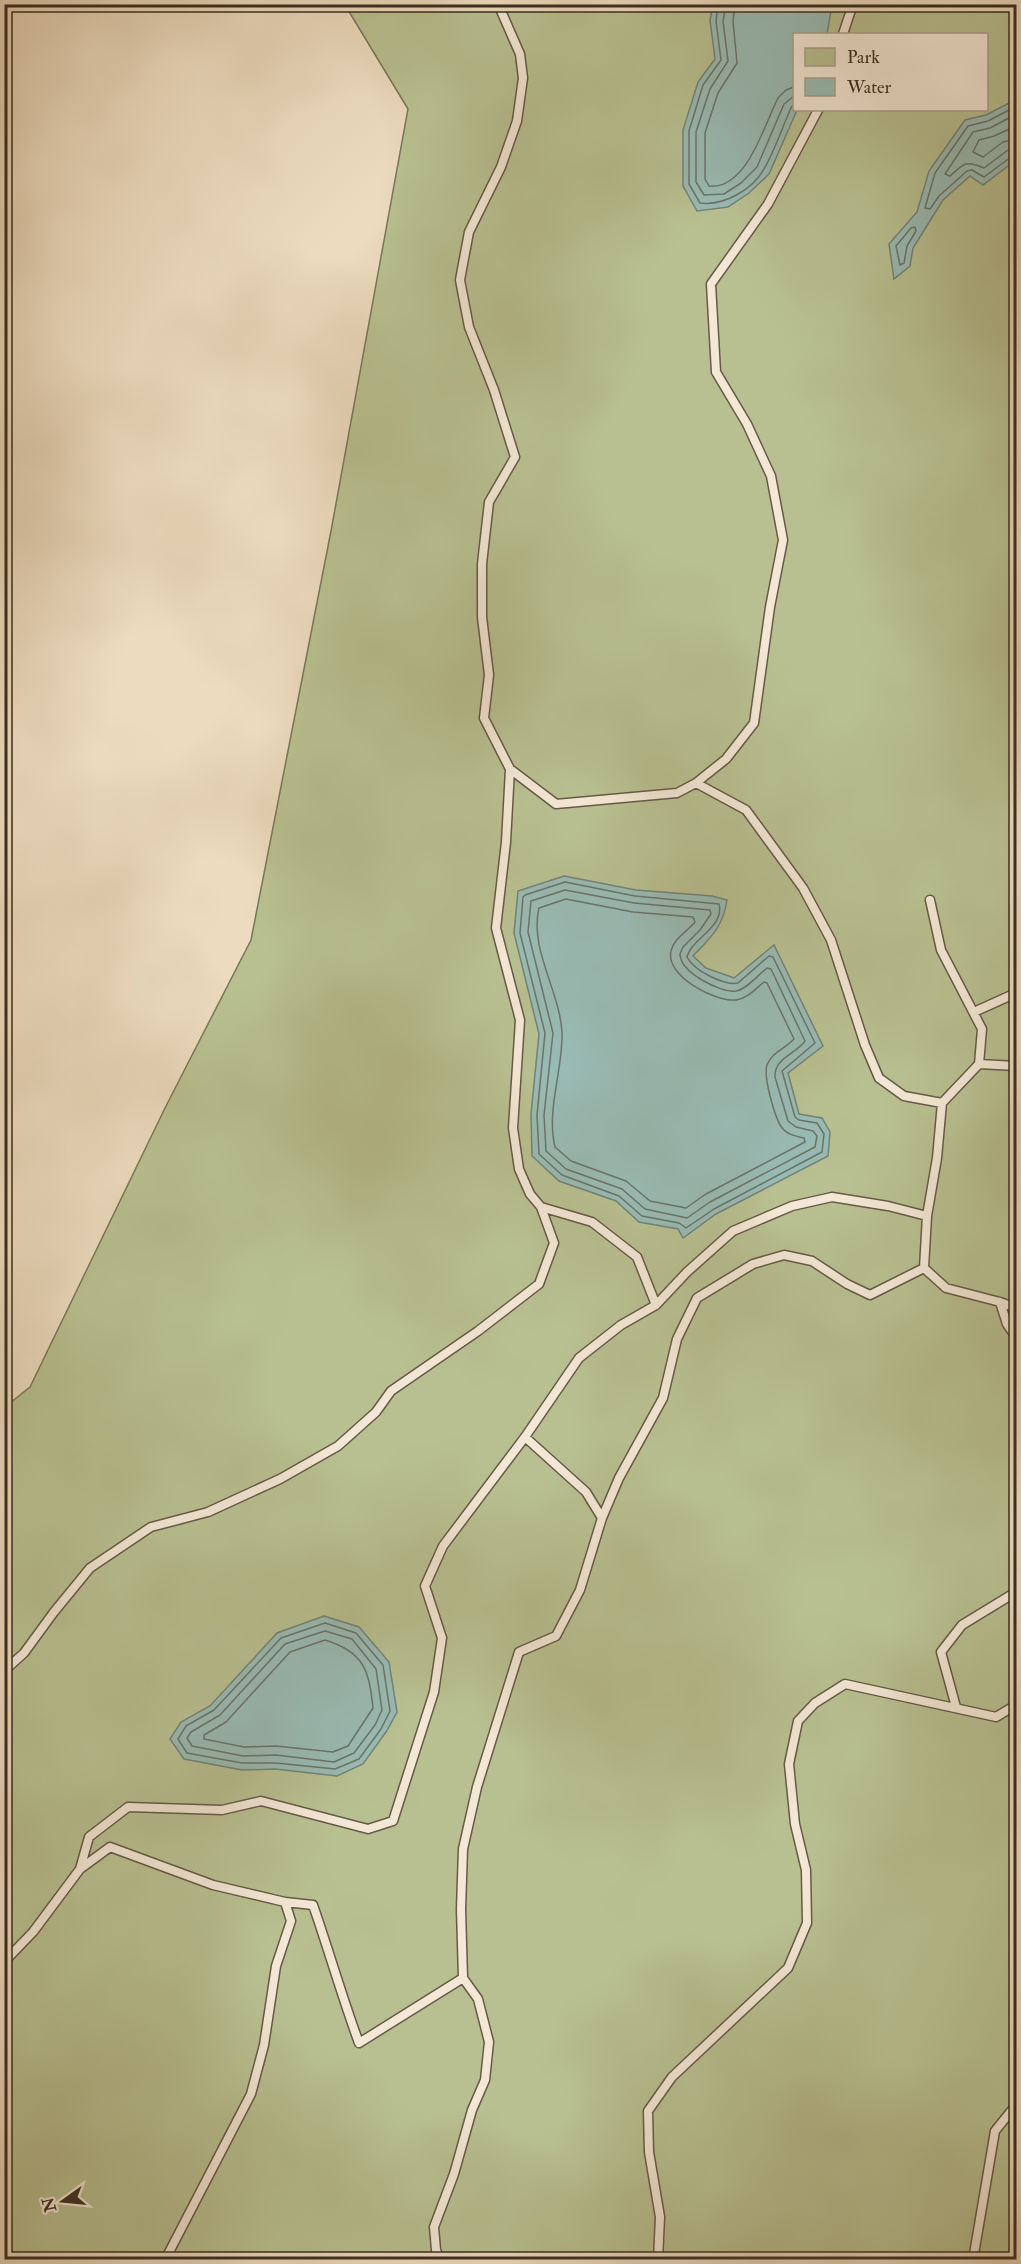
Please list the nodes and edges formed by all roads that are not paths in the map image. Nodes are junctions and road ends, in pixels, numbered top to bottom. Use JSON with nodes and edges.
{"nodes":[{"id":1,"x":498,"y":4,"type":"edge"},
{"id":2,"x":853,"y":4,"type":"edge"},
{"id":3,"x":843,"y":33,"type":"edge"},
{"id":4,"x":817,"y":111,"type":"edge"},
{"id":5,"x":510,"y":769,"type":"junction"},
{"id":6,"x":696,"y":783,"type":"junction"},
{"id":7,"x":930,"y":900,"type":"dead end"},
{"id":8,"x":1017,"y":993,"type":"edge"},
{"id":9,"x":974,"y":1012,"type":"junction"},
{"id":10,"x":979,"y":1064,"type":"junction"},
{"id":11,"x":1017,"y":1066,"type":"edge"},
{"id":12,"x":942,"y":1103,"type":"junction"},
{"id":13,"x":541,"y":1207,"type":"junction"},
{"id":14,"x":927,"y":1216,"type":"junction"},
{"id":15,"x":924,"y":1268,"type":"junction"},
{"id":16,"x":1000,"y":1302,"type":"junction"},
{"id":17,"x":656,"y":1305,"type":"junction"},
{"id":18,"x":1017,"y":1308,"type":"edge"},
{"id":19,"x":1017,"y":1337,"type":"edge"},
{"id":20,"x":525,"y":1437,"type":"junction"},
{"id":21,"x":602,"y":1518,"type":"junction"},
{"id":22,"x":1017,"y":1592,"type":"edge"},
{"id":23,"x":4,"y":1671,"type":"edge"},
{"id":24,"x":1017,"y":1705,"type":"edge"},
{"id":25,"x":956,"y":1707,"type":"junction"},
{"id":26,"x":80,"y":1869,"type":"junction"},
{"id":27,"x":285,"y":1902,"type":"junction"},
{"id":28,"x":4,"y":1962,"type":"edge"},
{"id":29,"x":464,"y":1978,"type":"junction"},
{"id":30,"x":1017,"y":2105,"type":"edge"},
{"id":31,"x":165,"y":2259,"type":"edge"},
{"id":32,"x":440,"y":2259,"type":"edge"},
{"id":33,"x":658,"y":2259,"type":"edge"},
{"id":34,"x":973,"y":2259,"type":"edge"}],
"edges":[{"from":1,"to":5,"type":"lane"},
{"from":2,"to":3,"type":"lane"},
{"from":4,"to":6,"type":"lane"},
{"from":5,"to":6,"type":"lane"},
{"from":5,"to":13,"type":"lane"},
{"from":6,"to":12,"type":"lane"},
{"from":7,"to":9,"type":"lane"},
{"from":8,"to":9,"type":"lane"},
{"from":9,"to":10,"type":"lane"},
{"from":10,"to":11,"type":"lane"},
{"from":10,"to":12,"type":"lane"},
{"from":12,"to":14,"type":"lane"},
{"from":13,"to":17,"type":"lane"},
{"from":13,"to":23,"type":"lane"},
{"from":14,"to":15,"type":"lane"},
{"from":14,"to":17,"type":"lane"},
{"from":15,"to":16,"type":"lane"},
{"from":15,"to":21,"type":"lane"},
{"from":16,"to":18,"type":"lane"},
{"from":16,"to":19,"type":"lane"},
{"from":17,"to":20,"type":"lane"},
{"from":20,"to":21,"type":"lane"},
{"from":20,"to":26,"type":"lane"},
{"from":21,"to":29,"type":"lane"},
{"from":22,"to":25,"type":"lane"},
{"from":24,"to":25,"type":"lane"},
{"from":25,"to":33,"type":"lane"},
{"from":26,"to":27,"type":"lane"},
{"from":26,"to":28,"type":"lane"},
{"from":27,"to":29,"type":"lane"},
{"from":27,"to":31,"type":"lane"},
{"from":29,"to":32,"type":"lane"},
{"from":30,"to":34,"type":"lane"}]}
